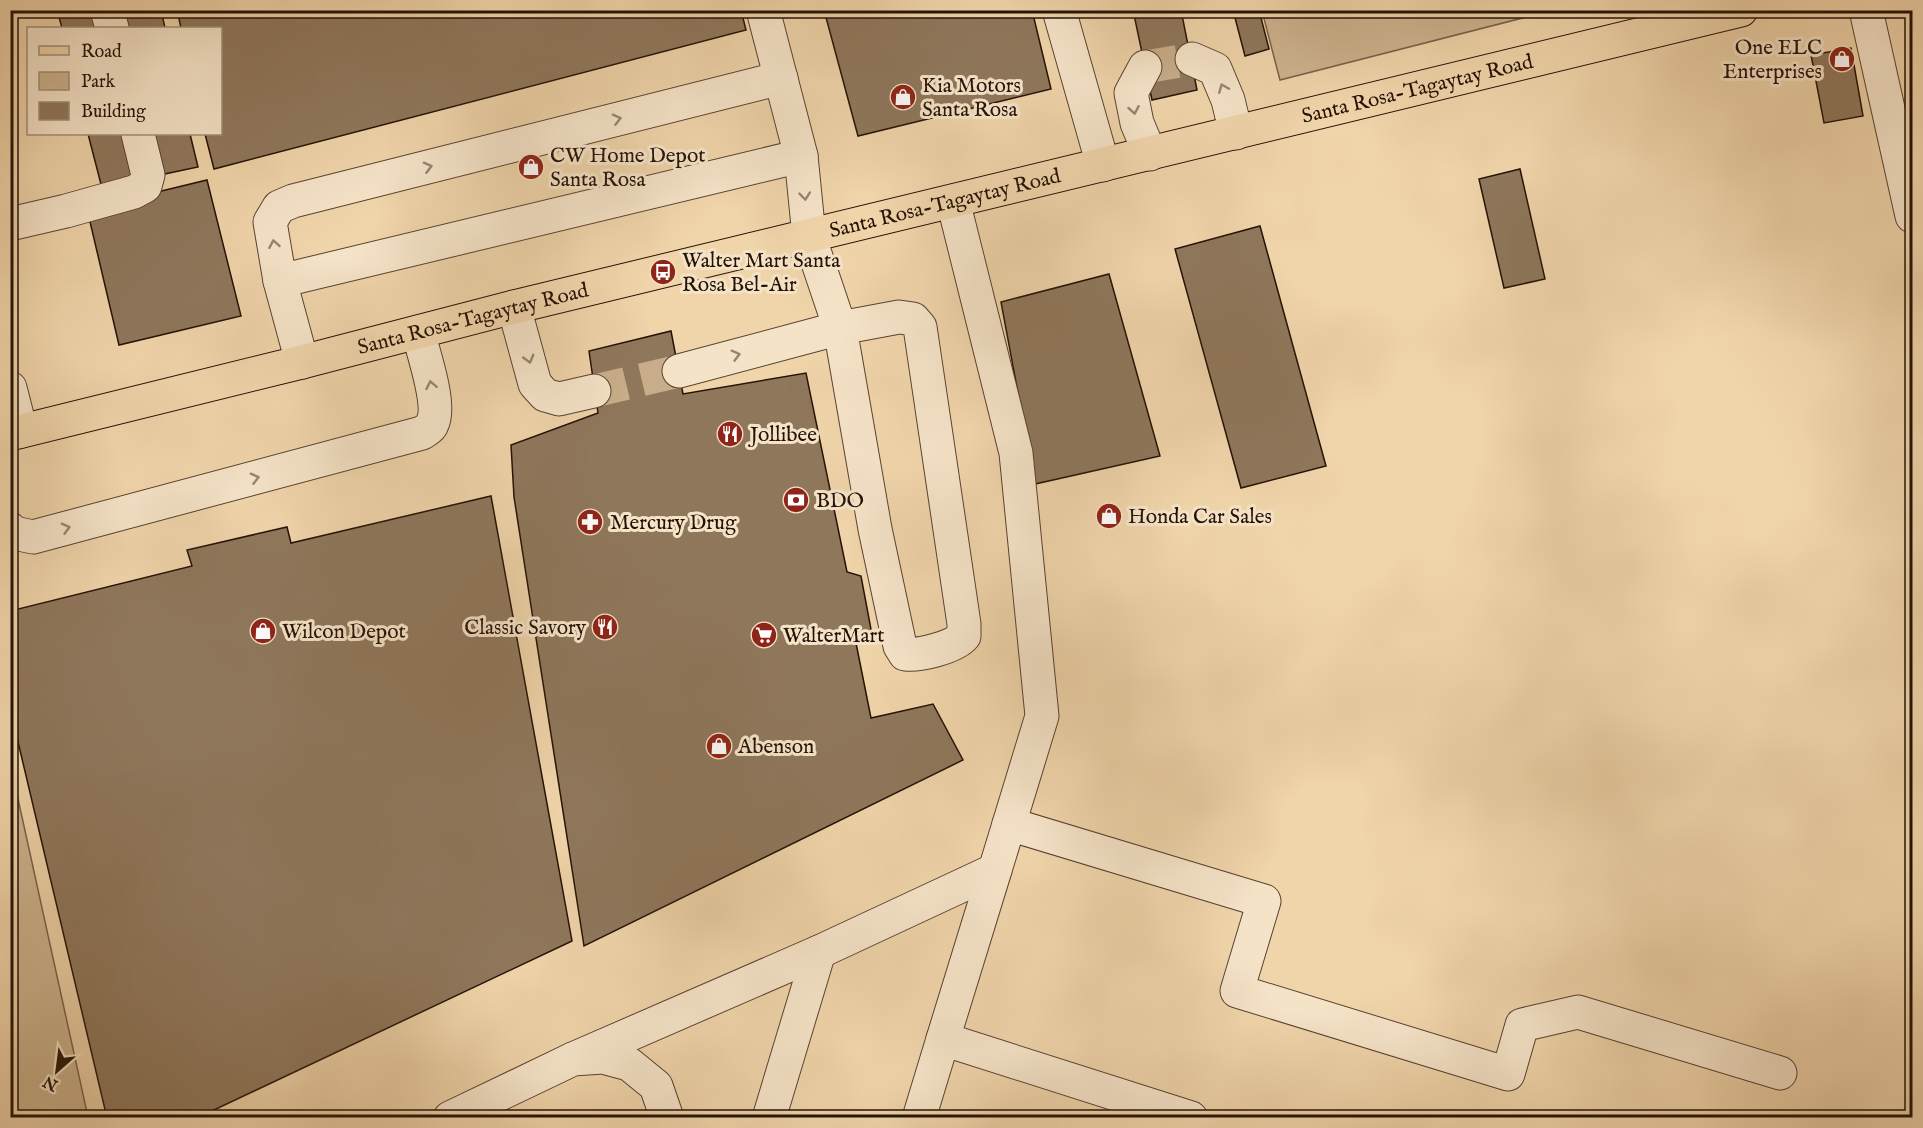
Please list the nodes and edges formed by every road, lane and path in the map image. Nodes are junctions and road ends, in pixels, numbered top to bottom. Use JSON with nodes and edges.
{"nodes":[{"id":1,"x":107,"y":10,"type":"edge"},
{"id":2,"x":763,"y":10,"type":"edge"},
{"id":3,"x":1059,"y":10,"type":"edge"},
{"id":4,"x":1741,"y":10,"type":"edge"},
{"id":5,"x":1866,"y":10,"type":"edge"},
{"id":6,"x":112,"y":27,"type":"edge"},
{"id":7,"x":1192,"y":59,"type":"tunnel mouth"},
{"id":8,"x":1144,"y":67,"type":"dead end"},
{"id":9,"x":781,"y":78,"type":"junction"},
{"id":10,"x":1236,"y":133,"type":"junction"},
{"id":11,"x":138,"y":135,"type":"edge"},
{"id":12,"x":1150,"y":154,"type":"junction"},
{"id":13,"x":801,"y":156,"type":"junction"},
{"id":14,"x":1104,"y":165,"type":"junction"},
{"id":15,"x":953,"y":201,"type":"junction"},
{"id":16,"x":1912,"y":216,"type":"edge"},
{"id":17,"x":10,"y":224,"type":"edge"},
{"id":18,"x":809,"y":237,"type":"junction"},
{"id":19,"x":280,"y":281,"type":"junction"},
{"id":20,"x":514,"y":307,"type":"junction"},
{"id":21,"x":840,"y":328,"type":"junction"},
{"id":22,"x":418,"y":332,"type":"junction"},
{"id":23,"x":302,"y":362,"type":"junction"},
{"id":24,"x":679,"y":371,"type":"tunnel mouth"},
{"id":25,"x":10,"y":388,"type":"edge"},
{"id":26,"x":594,"y":391,"type":"tunnel mouth"},
{"id":27,"x":16,"y":433,"type":"edge"},
{"id":28,"x":10,"y":530,"type":"edge"},
{"id":29,"x":1009,"y":824,"type":"junction"},
{"id":30,"x":995,"y":870,"type":"junction"},
{"id":31,"x":819,"y":952,"type":"junction"},
{"id":32,"x":943,"y":1040,"type":"junction"},
{"id":33,"x":573,"y":1059,"type":"junction"},
{"id":34,"x":1780,"y":1072,"type":"dead end"},
{"id":35,"x":1153,"y":1112,"type":"edge"},
{"id":36,"x":450,"y":1118,"type":"edge"},
{"id":37,"x":667,"y":1118,"type":"edge"},
{"id":38,"x":769,"y":1118,"type":"edge"},
{"id":39,"x":919,"y":1118,"type":"edge"},
{"id":40,"x":1191,"y":1118,"type":"edge"}],
"edges":[{"from":1,"to":6,"type":"street"},
{"from":2,"to":9,"type":"street"},
{"from":3,"to":14,"type":"street"},
{"from":4,"to":10,"type":"main road","name":"Santa Rosa-Tagaytay Road"},
{"from":5,"to":16,"type":"street"},
{"from":10,"to":7,"type":"street","one_way":true},
{"from":8,"to":12,"type":"street","one_way":true},
{"from":9,"to":13,"type":"street"},
{"from":19,"to":9,"type":"street","one_way":true},
{"from":10,"to":12,"type":"main road","name":"Santa Rosa-Tagaytay Road"},
{"from":11,"to":17,"type":"street"},
{"from":12,"to":14,"type":"main road","name":"Santa Rosa-Tagaytay Road"},
{"from":13,"to":18,"type":"street","one_way":true},
{"from":13,"to":19,"type":"street"},
{"from":14,"to":15,"type":"main road","name":"Santa Rosa-Tagaytay Road"},
{"from":15,"to":18,"type":"main road","name":"Santa Rosa-Tagaytay Road"},
{"from":15,"to":29,"type":"street"},
{"from":18,"to":20,"type":"main road","name":"Santa Rosa-Tagaytay Road"},
{"from":18,"to":21,"type":"street"},
{"from":19,"to":23,"type":"street"},
{"from":20,"to":22,"type":"main road","name":"Santa Rosa-Tagaytay Road"},
{"from":20,"to":26,"type":"street","one_way":true},
{"from":21,"to":21,"type":"street"},
{"from":24,"to":21,"type":"street","one_way":true},
{"from":22,"to":23,"type":"main road","name":"Santa Rosa-Tagaytay Road"},
{"from":28,"to":22,"type":"street","one_way":true},
{"from":23,"to":27,"type":"main road","name":"Santa Rosa-Tagaytay Road"},
{"from":25,"to":27,"type":"street"},
{"from":29,"to":30,"type":"street"},
{"from":29,"to":34,"type":"street"},
{"from":30,"to":31,"type":"street"},
{"from":30,"to":32,"type":"street"},
{"from":31,"to":33,"type":"street"},
{"from":31,"to":38,"type":"street"},
{"from":32,"to":35,"type":"street"},
{"from":32,"to":39,"type":"street"},
{"from":33,"to":36,"type":"street"},
{"from":33,"to":37,"type":"street"},
{"from":35,"to":40,"type":"street"}]}
